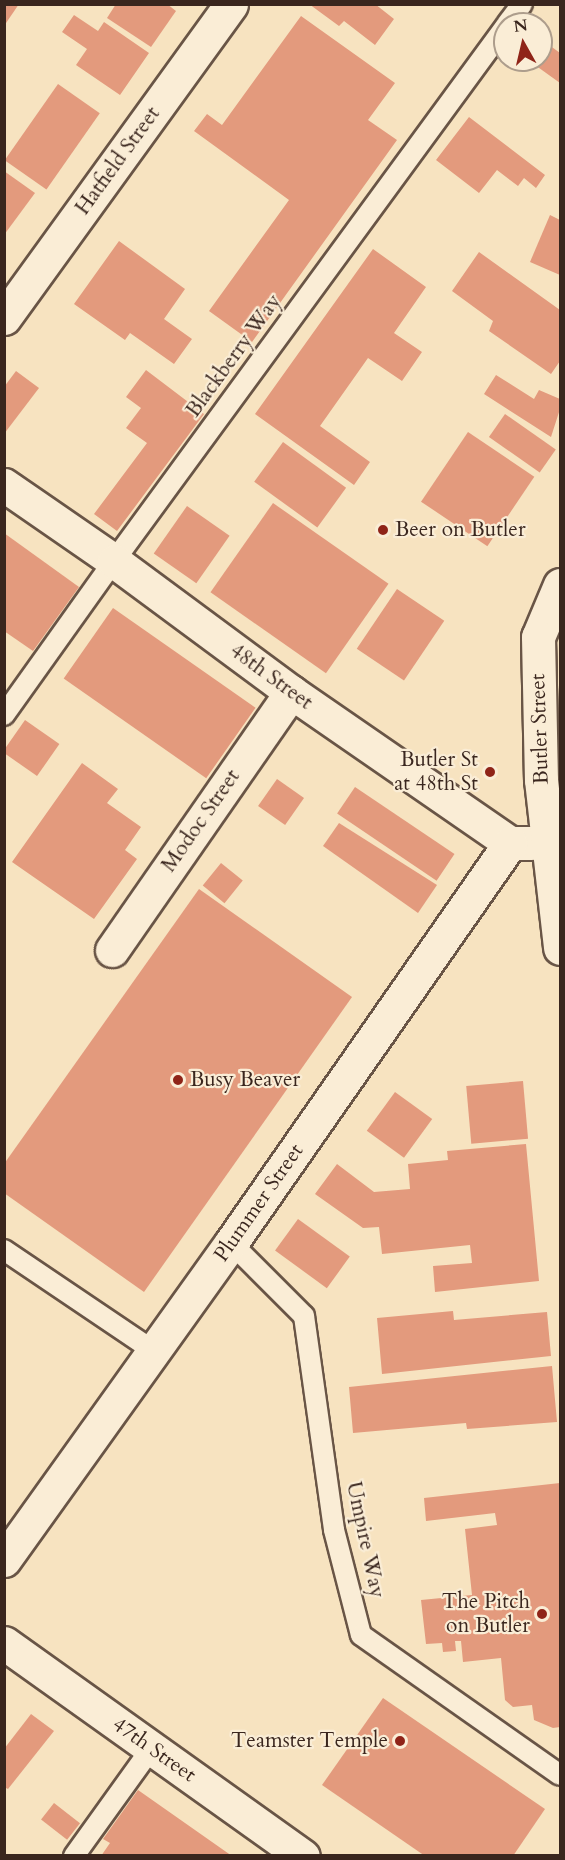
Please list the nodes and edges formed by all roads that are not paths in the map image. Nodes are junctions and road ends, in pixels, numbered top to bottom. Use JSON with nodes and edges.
{"nodes":[{"id":1,"x":231,"y":4,"type":"edge"},
{"id":2,"x":493,"y":44,"type":"edge"},
{"id":3,"x":4,"y":318,"type":"edge"},
{"id":4,"x":4,"y":485,"type":"edge"},
{"id":5,"x":114,"y":561,"type":"junction"},
{"id":6,"x":561,"y":585,"type":"edge"},
{"id":7,"x":291,"y":692,"type":"junction"},
{"id":8,"x":4,"y":715,"type":"edge"},
{"id":9,"x":510,"y":843,"type":"junction"},
{"id":10,"x":548,"y":844,"type":"junction"},
{"id":11,"x":561,"y":948,"type":"edge"},
{"id":12,"x":112,"y":951,"type":"dead end"},
{"id":13,"x":231,"y":1243,"type":"junction"},
{"id":14,"x":4,"y":1250,"type":"edge"},
{"id":15,"x":154,"y":1351,"type":"junction"},
{"id":16,"x":4,"y":1560,"type":"edge"},
{"id":17,"x":4,"y":1643,"type":"edge"},
{"id":18,"x":151,"y":1749,"type":"junction"},
{"id":19,"x":561,"y":1775,"type":"edge"},
{"id":20,"x":74,"y":1856,"type":"edge"},
{"id":21,"x":303,"y":1856,"type":"edge"}],
"edges":[{"from":1,"to":3,"type":"street","name":"Hatfield Street"},
{"from":2,"to":5,"type":"lane","name":"Blackberry Way"},
{"from":4,"to":5,"type":"street","name":"48th Street"},
{"from":5,"to":7,"type":"street","name":"48th Street"},
{"from":5,"to":8,"type":"lane","name":"Blackberry Way"},
{"from":6,"to":10,"type":"street","name":"Butler Street"},
{"from":7,"to":9,"type":"street","name":"48th Street"},
{"from":7,"to":12,"type":"street","name":"Modoc Street"},
{"from":9,"to":10,"type":"street"},
{"from":9,"to":13,"type":"street","name":"Plummer Street"},
{"from":10,"to":11,"type":"street","name":"Butler Street"},
{"from":13,"to":15,"type":"street","name":"Plummer Street"},
{"from":13,"to":19,"type":"lane","name":"Umpire Way"},
{"from":14,"to":15,"type":"lane"},
{"from":15,"to":16,"type":"street","name":"Plummer Street"},
{"from":17,"to":18,"type":"street","name":"47th Street"},
{"from":18,"to":20,"type":"lane"},
{"from":18,"to":21,"type":"street","name":"47th Street"}]}
